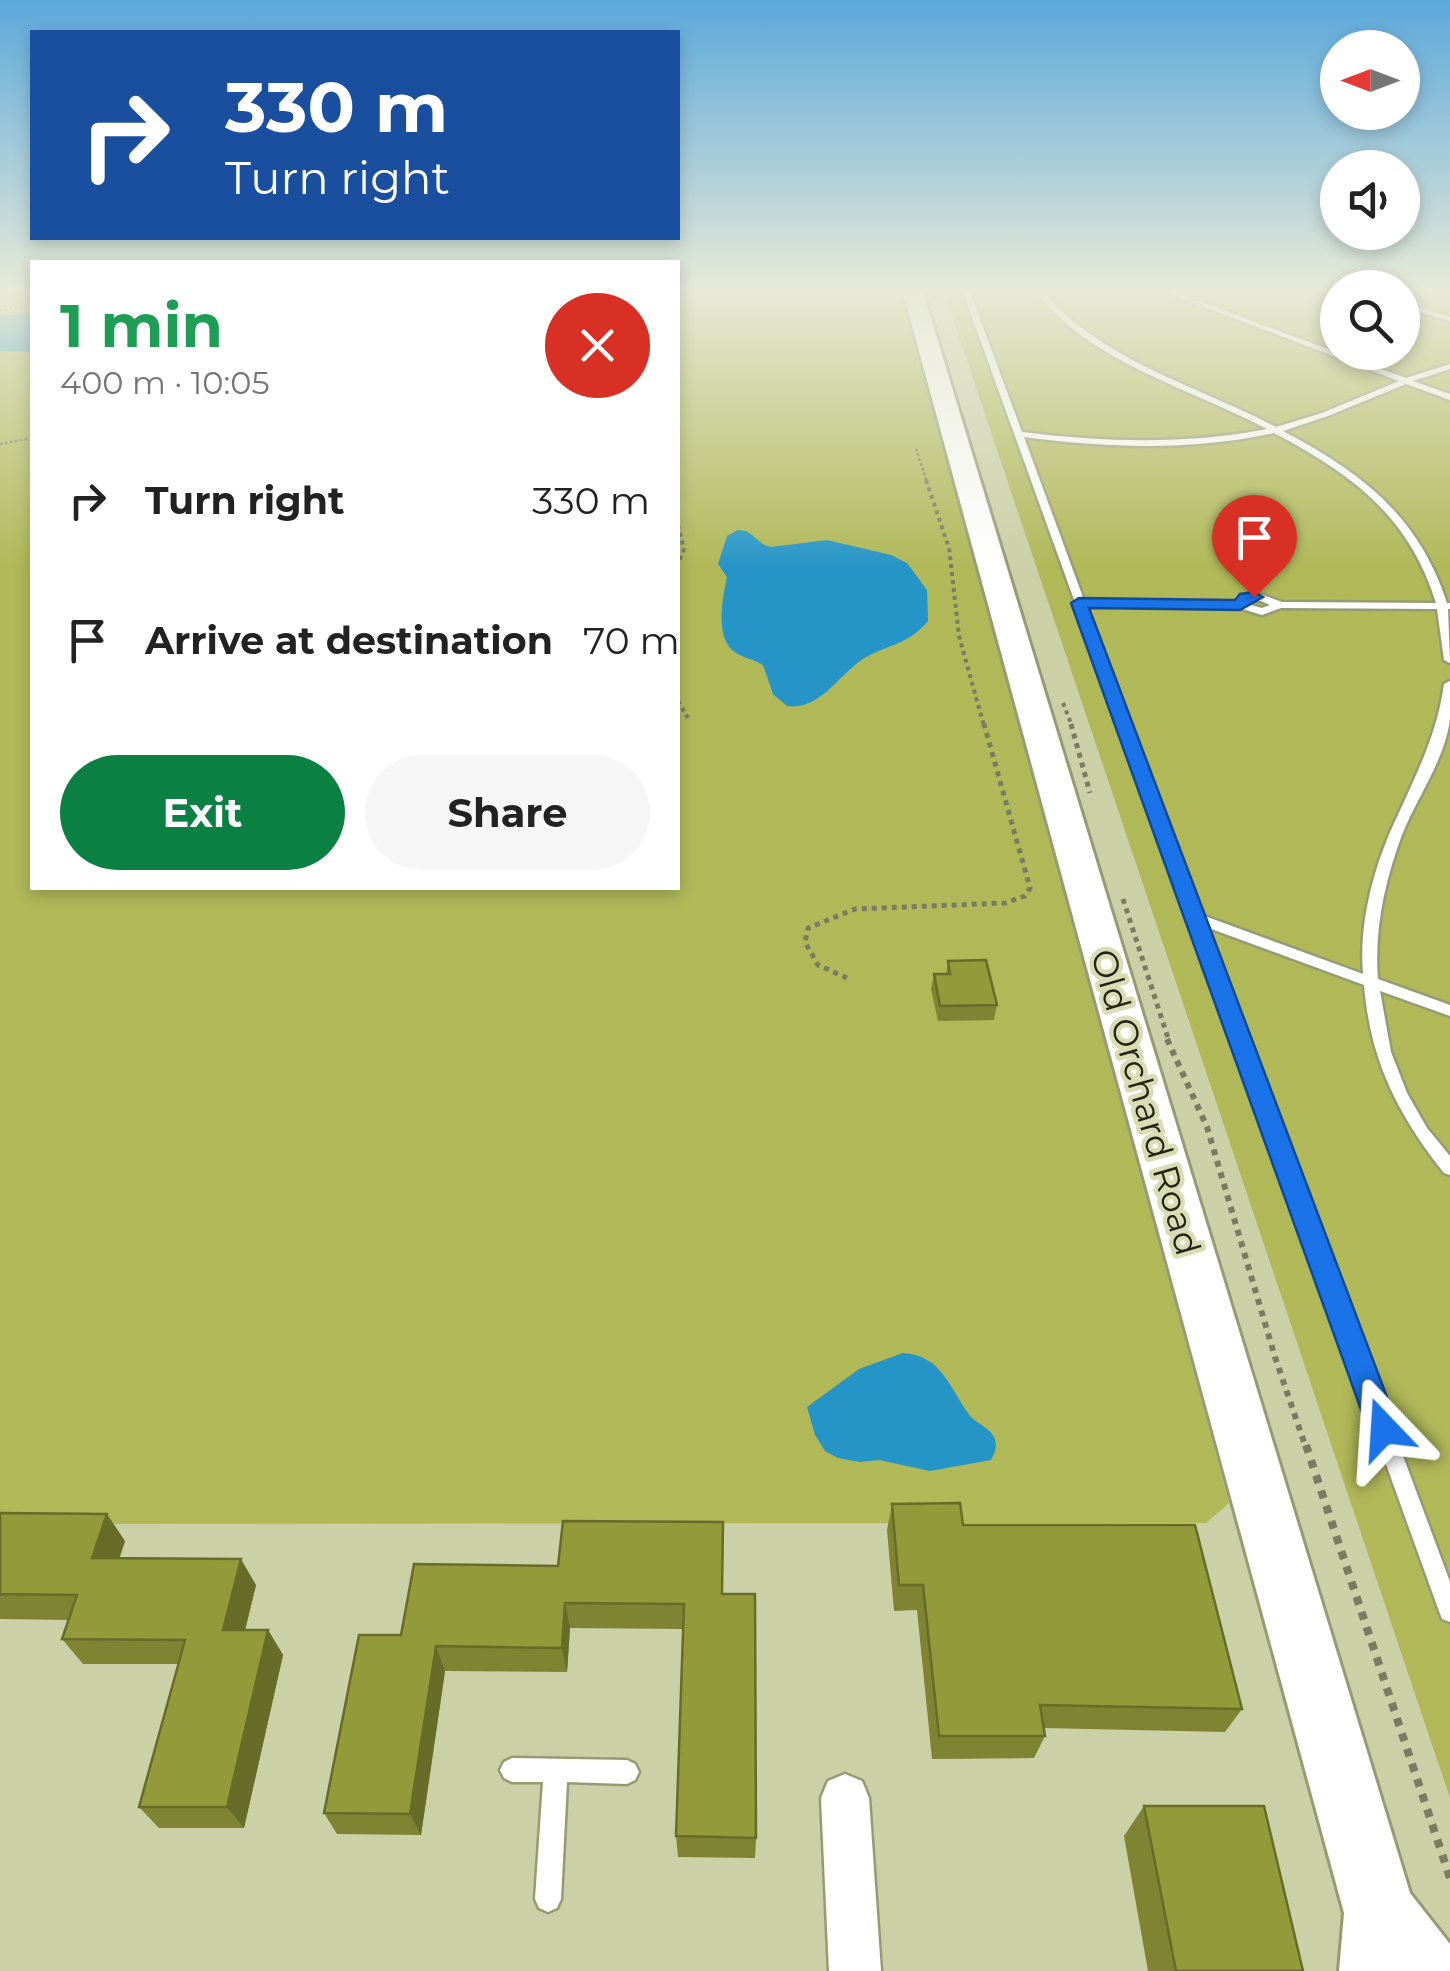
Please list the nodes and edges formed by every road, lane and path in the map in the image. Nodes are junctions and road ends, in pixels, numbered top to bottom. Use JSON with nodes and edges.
{"nodes":[{"id":1,"x":939,"y":384,"type":"edge"},
{"id":2,"x":1000,"y":384,"type":"edge"},
{"id":3,"x":1180,"y":384,"type":"edge"},
{"id":4,"x":1394,"y":384,"type":"edge"},
{"id":5,"x":1414,"y":384,"type":"edge"},
{"id":6,"x":1450,"y":397,"type":"edge"},
{"id":7,"x":1275,"y":431,"type":"junction"},
{"id":8,"x":1018,"y":434,"type":"junction"},
{"id":9,"x":30,"y":438,"type":"edge"},
{"id":10,"x":0,"y":444,"type":"edge"},
{"id":11,"x":916,"y":449,"type":"dead end"},
{"id":12,"x":680,"y":533,"type":"edge"},
{"id":13,"x":680,"y":559,"type":"edge"},
{"id":14,"x":1079,"y":603,"type":"junction"},
{"id":15,"x":1447,"y":606,"type":"edge"},
{"id":16,"x":1450,"y":660,"type":"edge"},
{"id":17,"x":1450,"y":684,"type":"edge"},
{"id":18,"x":1062,"y":699,"type":"dead end"},
{"id":19,"x":680,"y":705,"type":"edge"},
{"id":20,"x":688,"y":718,"type":"dead end"},
{"id":21,"x":1092,"y":808,"type":"dead end"},
{"id":22,"x":1122,"y":894,"type":"dead end"},
{"id":23,"x":1198,"y":919,"type":"junction"},
{"id":24,"x":847,"y":978,"type":"dead end"},
{"id":25,"x":1367,"y":981,"type":"junction"},
{"id":26,"x":1450,"y":1010,"type":"edge"},
{"id":27,"x":1450,"y":1168,"type":"edge"},
{"id":28,"x":1450,"y":1611,"type":"edge"},
{"id":29,"x":512,"y":1770,"type":"dead end"},
{"id":30,"x":556,"y":1770,"type":"junction"},
{"id":31,"x":627,"y":1772,"type":"dead end"},
{"id":32,"x":845,"y":1798,"type":"dead end"},
{"id":33,"x":1450,"y":1878,"type":"edge"},
{"id":34,"x":548,"y":1898,"type":"dead end"},
{"id":35,"x":1378,"y":1942,"type":"edge"},
{"id":36,"x":854,"y":1971,"type":"edge"},
{"id":37,"x":1425,"y":1971,"type":"edge"}],
"edges":[{"from":1,"to":35,"type":"main road","name":"Old Orchard Road"},
{"from":2,"to":8,"type":"lane"},
{"from":3,"to":7,"type":"lane"},
{"from":4,"to":7,"type":"lane"},
{"from":5,"to":6,"type":"lane"},
{"from":7,"to":8,"type":"lane"},
{"from":7,"to":15,"type":"lane"},
{"from":8,"to":14,"type":"lane"},
{"from":9,"to":10,"type":"path"},
{"from":11,"to":24,"type":"path"},
{"from":12,"to":13,"type":"path"},
{"from":14,"to":15,"type":"lane"},
{"from":14,"to":23,"type":"lane"},
{"from":15,"to":16,"type":"lane"},
{"from":17,"to":25,"type":"lane"},
{"from":18,"to":21,"type":"path"},
{"from":19,"to":20,"type":"path"},
{"from":22,"to":33,"type":"path"},
{"from":23,"to":25,"type":"lane"},
{"from":23,"to":28,"type":"lane"},
{"from":25,"to":26,"type":"lane"},
{"from":25,"to":27,"type":"lane"},
{"from":29,"to":30,"type":"lane"},
{"from":30,"to":31,"type":"lane"},
{"from":30,"to":34,"type":"lane"},
{"from":32,"to":36,"type":"street"},
{"from":35,"to":37,"type":"main road","name":"Old Orchard Road"}]}
